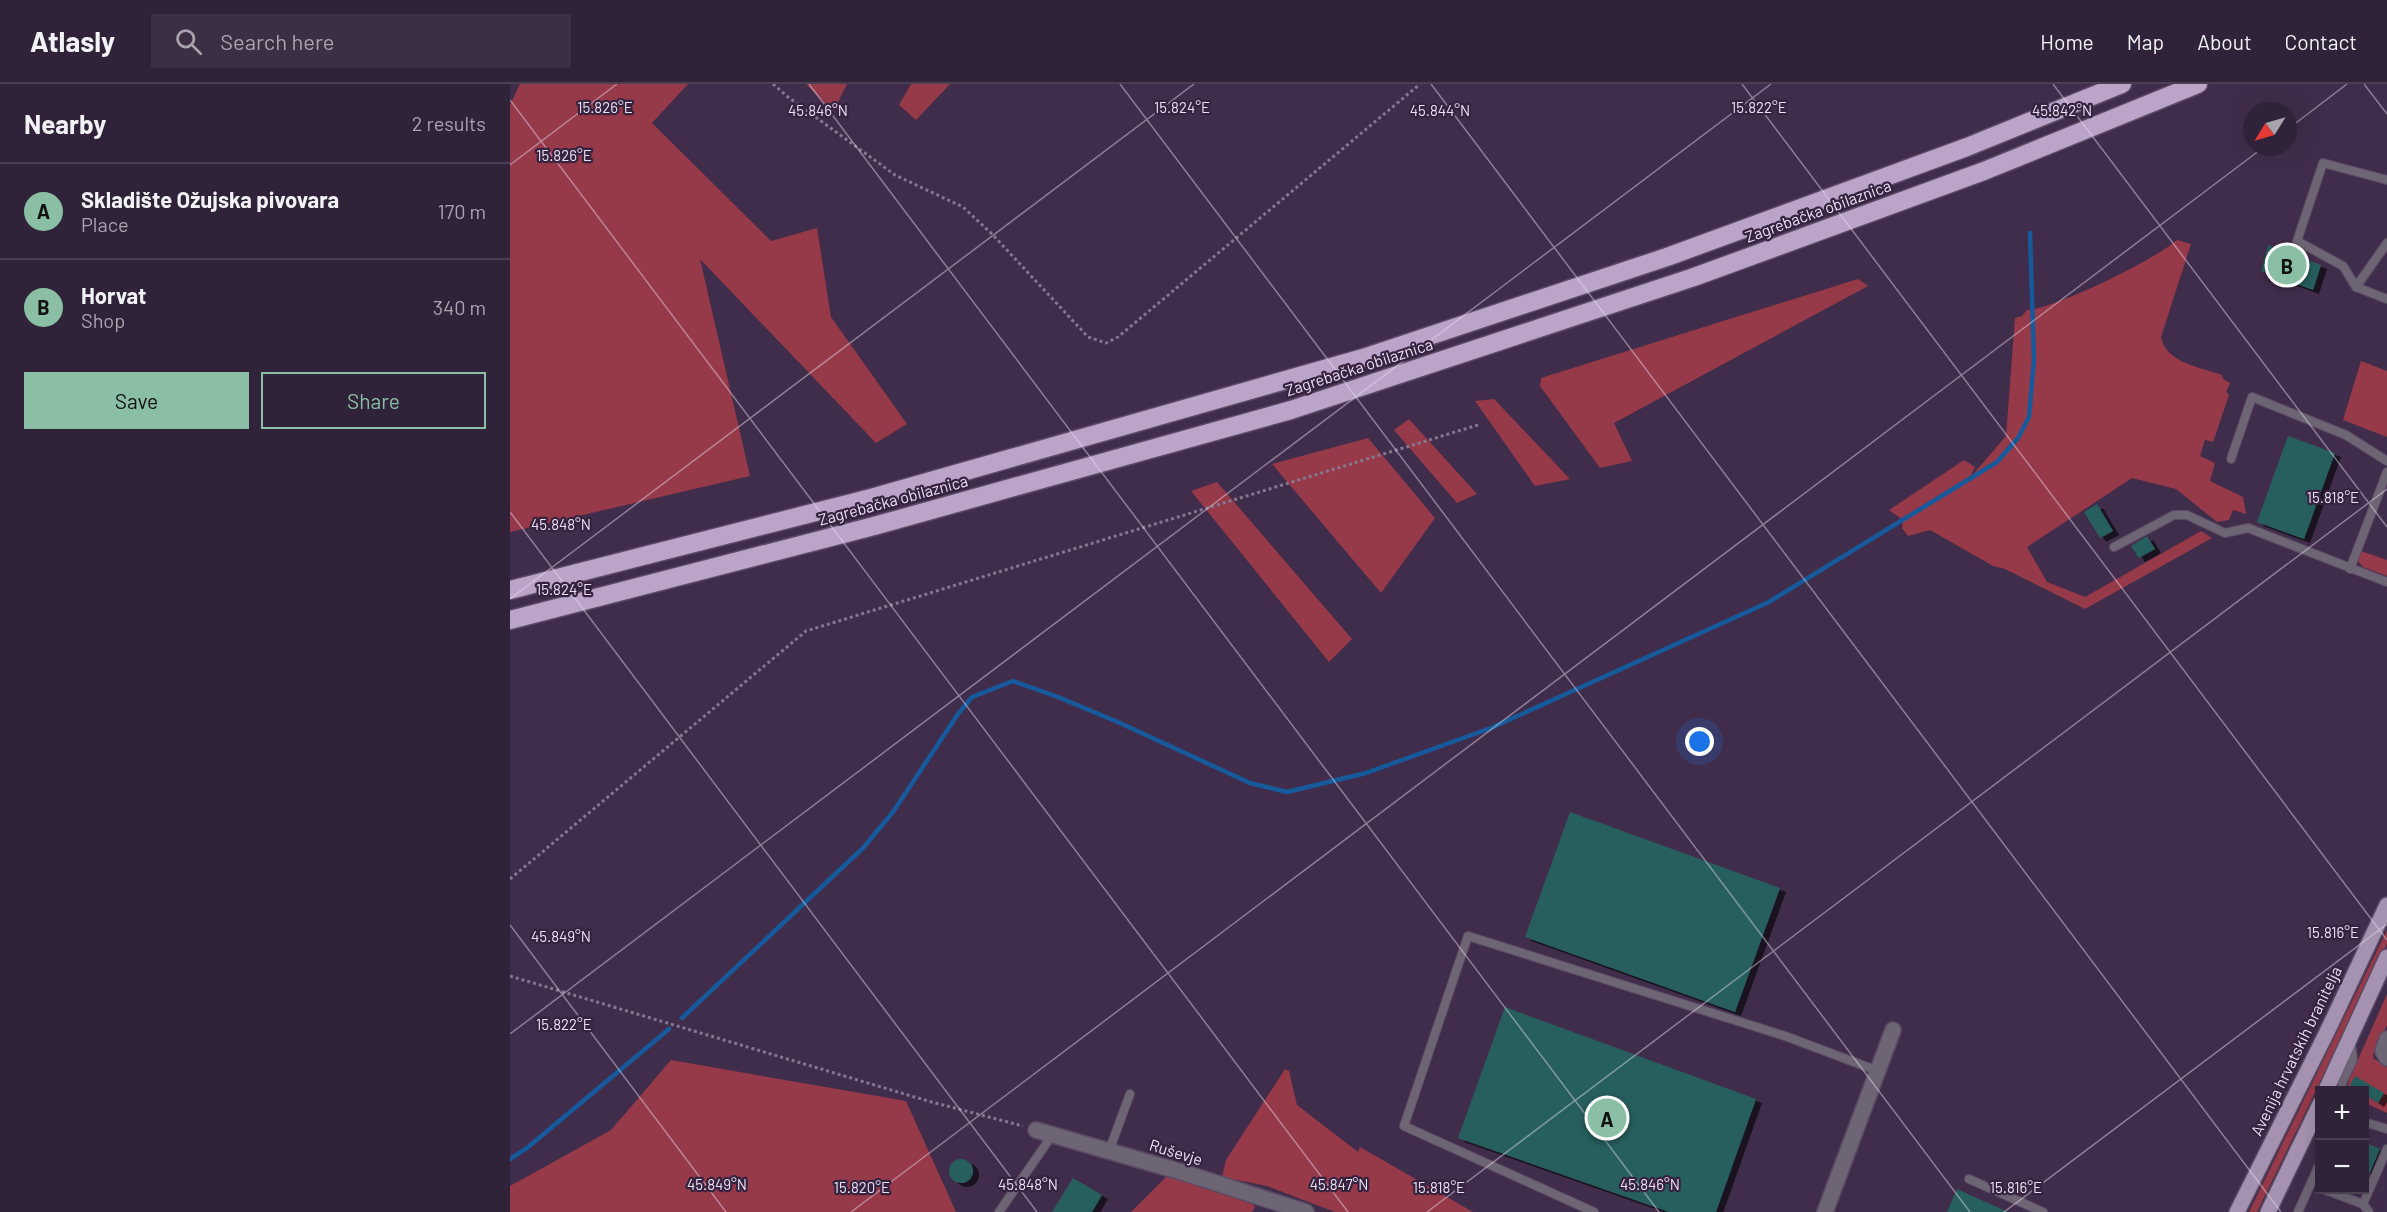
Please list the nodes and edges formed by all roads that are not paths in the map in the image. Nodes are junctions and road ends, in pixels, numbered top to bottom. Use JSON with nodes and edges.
{"nodes":[{"id":1,"x":2122,"y":84,"type":"edge"},
{"id":2,"x":2199,"y":84,"type":"edge"},
{"id":3,"x":2387,"y":180,"type":"edge"},
{"id":4,"x":2387,"y":243,"type":"edge"},
{"id":5,"x":2355,"y":287,"type":"junction"},
{"id":6,"x":2386,"y":298,"type":"edge"},
{"id":7,"x":2231,"y":459,"type":"dead end"},
{"id":8,"x":2387,"y":461,"type":"edge"},
{"id":9,"x":2387,"y":472,"type":"edge"},
{"id":10,"x":2114,"y":547,"type":"dead end"},
{"id":11,"x":2350,"y":569,"type":"junction"},
{"id":12,"x":2387,"y":582,"type":"edge"},
{"id":13,"x":510,"y":590,"type":"edge"},
{"id":14,"x":510,"y":620,"type":"edge"},
{"id":15,"x":2387,"y":905,"type":"edge"},
{"id":16,"x":2387,"y":957,"type":"edge"},
{"id":17,"x":1893,"y":1030,"type":"dead end"},
{"id":18,"x":2350,"y":1039,"type":"junction"},
{"id":19,"x":2387,"y":1039,"type":"edge"},
{"id":20,"x":2387,"y":1058,"type":"edge"},
{"id":21,"x":1878,"y":1071,"type":"junction"},
{"id":22,"x":2328,"y":1086,"type":"edge"},
{"id":23,"x":2342,"y":1086,"type":"edge"},
{"id":24,"x":1130,"y":1094,"type":"dead end"},
{"id":25,"x":2315,"y":1112,"type":"edge"},
{"id":26,"x":2369,"y":1124,"type":"edge"},
{"id":27,"x":1036,"y":1130,"type":"road end"},
{"id":28,"x":2387,"y":1130,"type":"edge"},
{"id":29,"x":1053,"y":1134,"type":"junction"},
{"id":30,"x":2387,"y":1149,"type":"edge"},
{"id":31,"x":1109,"y":1151,"type":"junction"},
{"id":32,"x":2315,"y":1172,"type":"edge"},
{"id":33,"x":1969,"y":1179,"type":"dead end"},
{"id":34,"x":2310,"y":1184,"type":"junction"},
{"id":35,"x":2315,"y":1186,"type":"edge"},
{"id":36,"x":2336,"y":1194,"type":"edge"},
{"id":37,"x":2363,"y":1204,"type":"junction"},
{"id":38,"x":999,"y":1212,"type":"edge"},
{"id":39,"x":1306,"y":1212,"type":"edge"},
{"id":40,"x":1594,"y":1212,"type":"edge"},
{"id":41,"x":1825,"y":1212,"type":"edge"},
{"id":42,"x":2043,"y":1212,"type":"edge"},
{"id":43,"x":2237,"y":1212,"type":"edge"},
{"id":44,"x":2268,"y":1212,"type":"edge"},
{"id":45,"x":2298,"y":1212,"type":"edge"},
{"id":46,"x":2369,"y":1212,"type":"edge"}],
"edges":[{"from":1,"to":13,"type":"highway","name":"Zagrebačka obilaznica"},
{"from":2,"to":14,"type":"highway","name":"Zagrebačka obilaznica"},
{"from":3,"to":5,"type":"lane"},
{"from":4,"to":5,"type":"lane"},
{"from":5,"to":6,"type":"lane"},
{"from":7,"to":8,"type":"lane"},
{"from":9,"to":11,"type":"lane"},
{"from":10,"to":11,"type":"lane"},
{"from":11,"to":12,"type":"lane"},
{"from":15,"to":43,"type":"main road","name":"Avenija hrvatskih branitelja"},
{"from":16,"to":18,"type":"main road"},
{"from":17,"to":21,"type":"street"},
{"from":18,"to":22,"type":"main road"},
{"from":18,"to":23,"type":"lane"},
{"from":19,"to":20,"type":"street"},
{"from":21,"to":40,"type":"lane"},
{"from":21,"to":41,"type":"street"},
{"from":24,"to":31,"type":"lane"},
{"from":25,"to":44,"type":"main road"},
{"from":26,"to":28,"type":"lane"},
{"from":27,"to":29,"type":"street","name":"Ruševje"},
{"from":29,"to":31,"type":"street","name":"Ruševje"},
{"from":29,"to":38,"type":"lane"},
{"from":30,"to":37,"type":"lane"},
{"from":31,"to":39,"type":"street","name":"Ruševje"},
{"from":32,"to":34,"type":"lane"},
{"from":33,"to":42,"type":"lane"},
{"from":34,"to":35,"type":"lane"},
{"from":34,"to":45,"type":"lane"},
{"from":36,"to":37,"type":"lane"},
{"from":37,"to":46,"type":"lane"}]}
